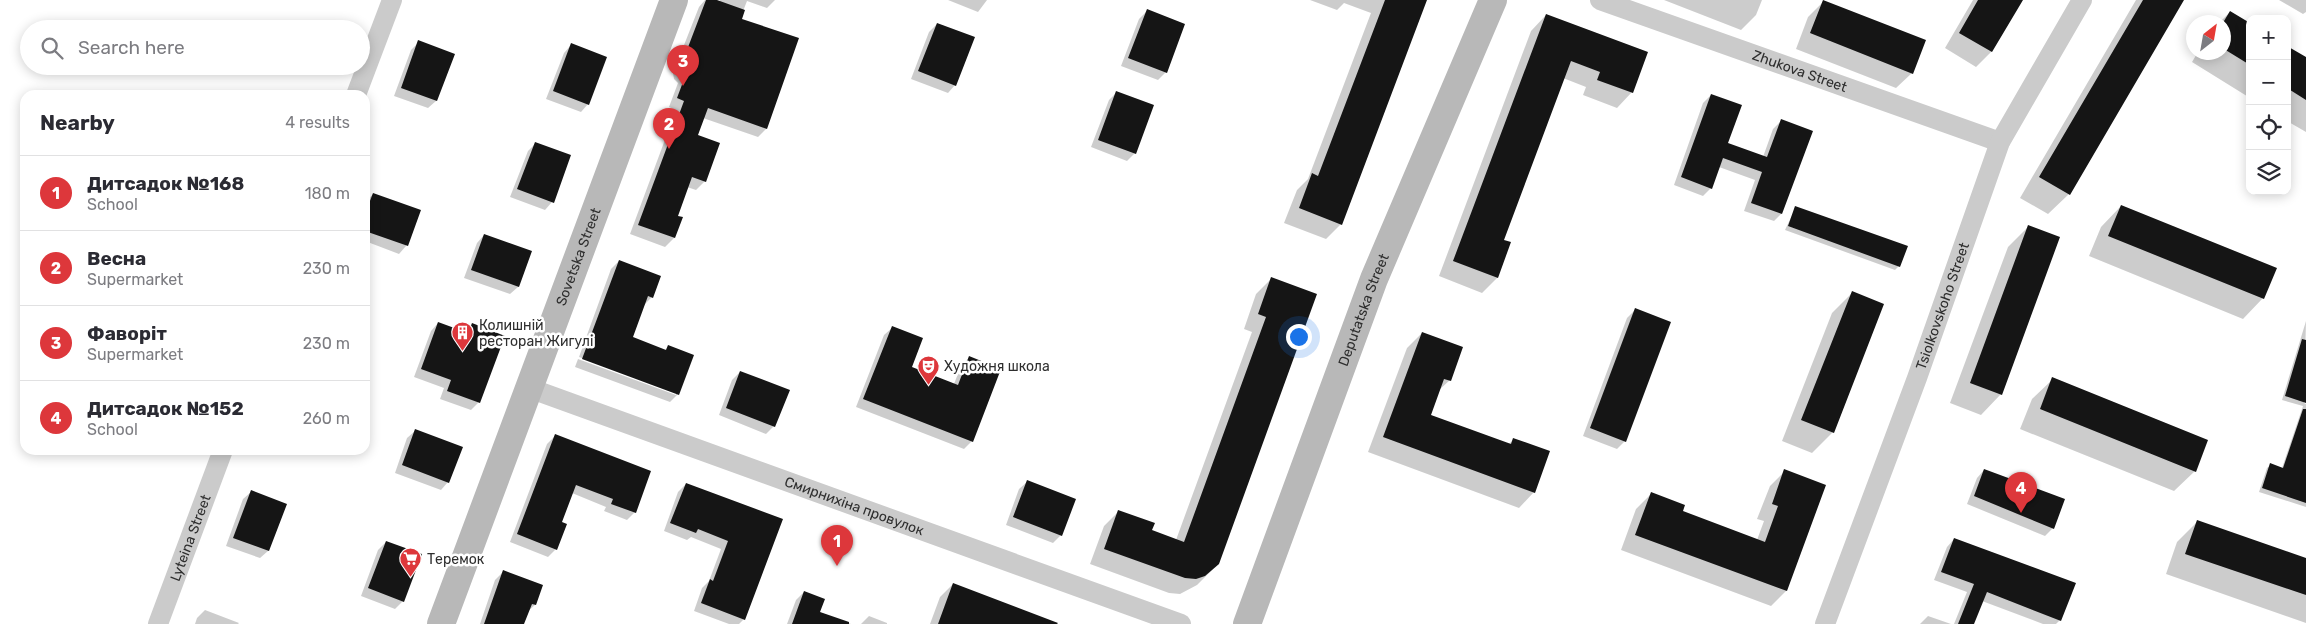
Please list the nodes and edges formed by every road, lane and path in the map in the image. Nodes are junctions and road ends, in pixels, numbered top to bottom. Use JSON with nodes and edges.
{"nodes":[{"id":1,"x":392,"y":0,"type":"edge"},
{"id":2,"x":674,"y":0,"type":"edge"},
{"id":3,"x":1493,"y":0,"type":"edge"},
{"id":4,"x":1600,"y":0,"type":"edge"},
{"id":5,"x":2082,"y":0,"type":"edge"},
{"id":6,"x":370,"y":58,"type":"edge"},
{"id":7,"x":364,"y":75,"type":"edge"},
{"id":8,"x":358,"y":90,"type":"edge"},
{"id":9,"x":2000,"y":142,"type":"junction"},
{"id":10,"x":529,"y":388,"type":"junction"},
{"id":11,"x":221,"y":455,"type":"edge"},
{"id":12,"x":158,"y":624,"type":"edge"},
{"id":13,"x":441,"y":624,"type":"edge"},
{"id":14,"x":1181,"y":624,"type":"edge"},
{"id":15,"x":1247,"y":624,"type":"edge"},
{"id":16,"x":1825,"y":624,"type":"edge"}],
"edges":[{"from":1,"to":6,"type":"street"},
{"from":2,"to":10,"type":"street","name":"Sovetska Street"},
{"from":3,"to":15,"type":"street","name":"Deputatska Street"},
{"from":4,"to":9,"type":"street","name":"Zhukova Street"},
{"from":5,"to":9,"type":"street","name":"Tsiolkovskoho Street"},
{"from":7,"to":8,"type":"street"},
{"from":9,"to":16,"type":"street","name":"Tsiolkovskoho Street"},
{"from":10,"to":13,"type":"street","name":"Sovetska Street"},
{"from":10,"to":14,"type":"street","name":"Смирнихіна провулок"},
{"from":11,"to":12,"type":"street","name":"Lyteina Street"}]}
